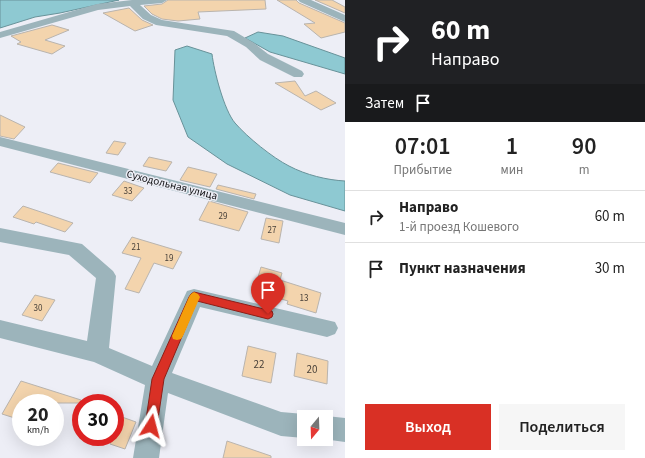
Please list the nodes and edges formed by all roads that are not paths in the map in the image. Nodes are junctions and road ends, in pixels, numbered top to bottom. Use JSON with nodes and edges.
{"nodes":[{"id":1,"x":162,"y":0,"type":"edge"},
{"id":2,"x":303,"y":0,"type":"edge"},
{"id":3,"x":132,"y":3,"type":"junction"},
{"id":4,"x":345,"y":19,"type":"edge"},
{"id":5,"x":0,"y":35,"type":"edge"},
{"id":6,"x":298,"y":74,"type":"dead end"},
{"id":7,"x":0,"y":141,"type":"edge"},
{"id":8,"x":345,"y":229,"type":"edge"},
{"id":9,"x":0,"y":235,"type":"edge"},
{"id":10,"x":327,"y":328,"type":"dead end"},
{"id":11,"x":0,"y":329,"type":"edge"},
{"id":12,"x":96,"y":353,"type":"junction"},
{"id":13,"x":158,"y":379,"type":"junction"},
{"id":14,"x":297,"y":425,"type":"edge"},
{"id":15,"x":333,"y":429,"type":"edge"},
{"id":16,"x":345,"y":430,"type":"edge"},
{"id":17,"x":146,"y":458,"type":"edge"}],
"edges":[{"from":1,"to":3,"type":"street"},
{"from":2,"to":4,"type":"street"},
{"from":3,"to":5,"type":"street"},
{"from":3,"to":6,"type":"street"},
{"from":7,"to":8,"type":"street","name":"Суходольная улица"},
{"from":9,"to":12,"type":"street"},
{"from":10,"to":13,"type":"street"},
{"from":11,"to":12,"type":"street"},
{"from":12,"to":13,"type":"street"},
{"from":13,"to":14,"type":"street"},
{"from":13,"to":17,"type":"street"},
{"from":15,"to":16,"type":"street"}]}
